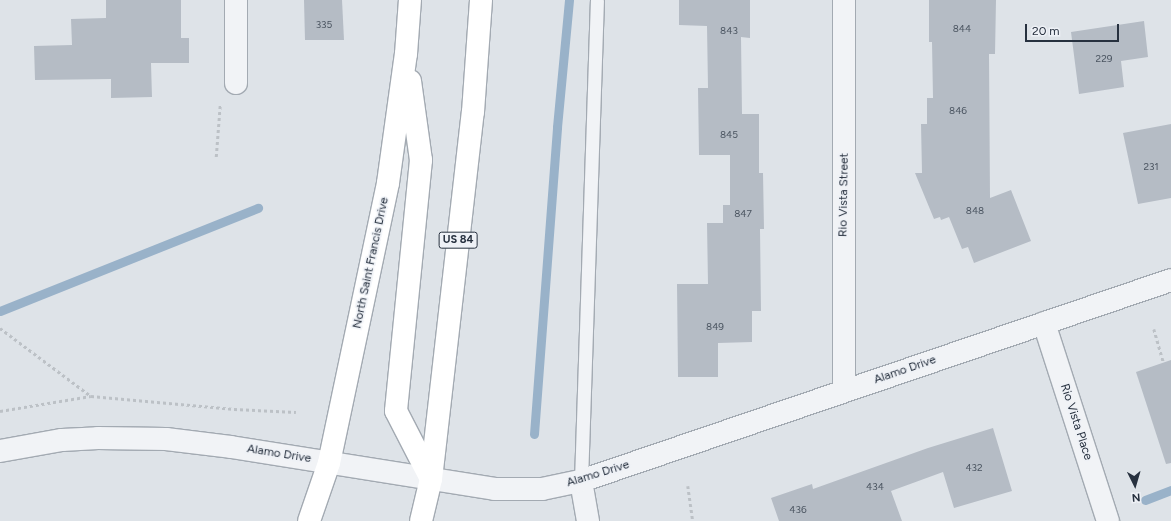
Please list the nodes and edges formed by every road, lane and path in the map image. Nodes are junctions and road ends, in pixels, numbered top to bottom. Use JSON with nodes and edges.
{"nodes":[{"id":1,"x":236,"y":0,"type":"edge"},
{"id":2,"x":410,"y":0,"type":"edge"},
{"id":3,"x":481,"y":0,"type":"edge"},
{"id":4,"x":597,"y":0,"type":"edge"},
{"id":5,"x":844,"y":0,"type":"edge"},
{"id":6,"x":406,"y":54,"type":"junction"},
{"id":7,"x":236,"y":83,"type":"dead end"},
{"id":8,"x":221,"y":100,"type":"dead end"},
{"id":9,"x":216,"y":157,"type":"dead end"},
{"id":10,"x":1171,"y":280,"type":"edge"},
{"id":11,"x":1044,"y":322,"type":"junction"},
{"id":12,"x":0,"y":328,"type":"edge"},
{"id":13,"x":1154,"y":329,"type":"dead end"},
{"id":14,"x":1164,"y":363,"type":"dead end"},
{"id":15,"x":844,"y":390,"type":"junction"},
{"id":16,"x":91,"y":396,"type":"junction"},
{"id":17,"x":0,"y":410,"type":"edge"},
{"id":18,"x":296,"y":412,"type":"dead end"},
{"id":19,"x":0,"y":451,"type":"edge"},
{"id":20,"x":329,"y":462,"type":"junction"},
{"id":21,"x":431,"y":479,"type":"junction"},
{"id":22,"x":581,"y":481,"type":"junction"},
{"id":23,"x":688,"y":486,"type":"dead end"},
{"id":24,"x":309,"y":521,"type":"edge"},
{"id":25,"x":421,"y":521,"type":"edge"},
{"id":26,"x":588,"y":521,"type":"edge"},
{"id":27,"x":693,"y":521,"type":"edge"},
{"id":28,"x":1108,"y":521,"type":"edge"}],
"edges":[{"from":1,"to":7,"type":"street"},
{"from":2,"to":6,"type":"highway","name":"North Saint Francis Drive"},
{"from":3,"to":21,"type":"highway","number":"US 84"},
{"from":4,"to":22,"type":"lane"},
{"from":5,"to":15,"type":"street","name":"Rio Vista Street"},
{"from":6,"to":20,"type":"highway","name":"North Saint Francis Drive"},
{"from":6,"to":21,"type":"highway"},
{"from":8,"to":9,"type":"path"},
{"from":10,"to":11,"type":"street","name":"Alamo Drive"},
{"from":11,"to":15,"type":"street","name":"Alamo Drive"},
{"from":11,"to":28,"type":"street","name":"Rio Vista Place"},
{"from":12,"to":16,"type":"path"},
{"from":13,"to":14,"type":"path"},
{"from":15,"to":22,"type":"street","name":"Alamo Drive"},
{"from":16,"to":17,"type":"path"},
{"from":16,"to":18,"type":"path"},
{"from":19,"to":20,"type":"street","name":"Alamo Drive"},
{"from":20,"to":21,"type":"street","name":"Alamo Drive"},
{"from":20,"to":24,"type":"highway","name":"North Saint Francis Drive"},
{"from":21,"to":22,"type":"street","name":"Alamo Drive"},
{"from":21,"to":25,"type":"highway","number":"US 84"},
{"from":22,"to":26,"type":"street"},
{"from":23,"to":27,"type":"path"}]}
